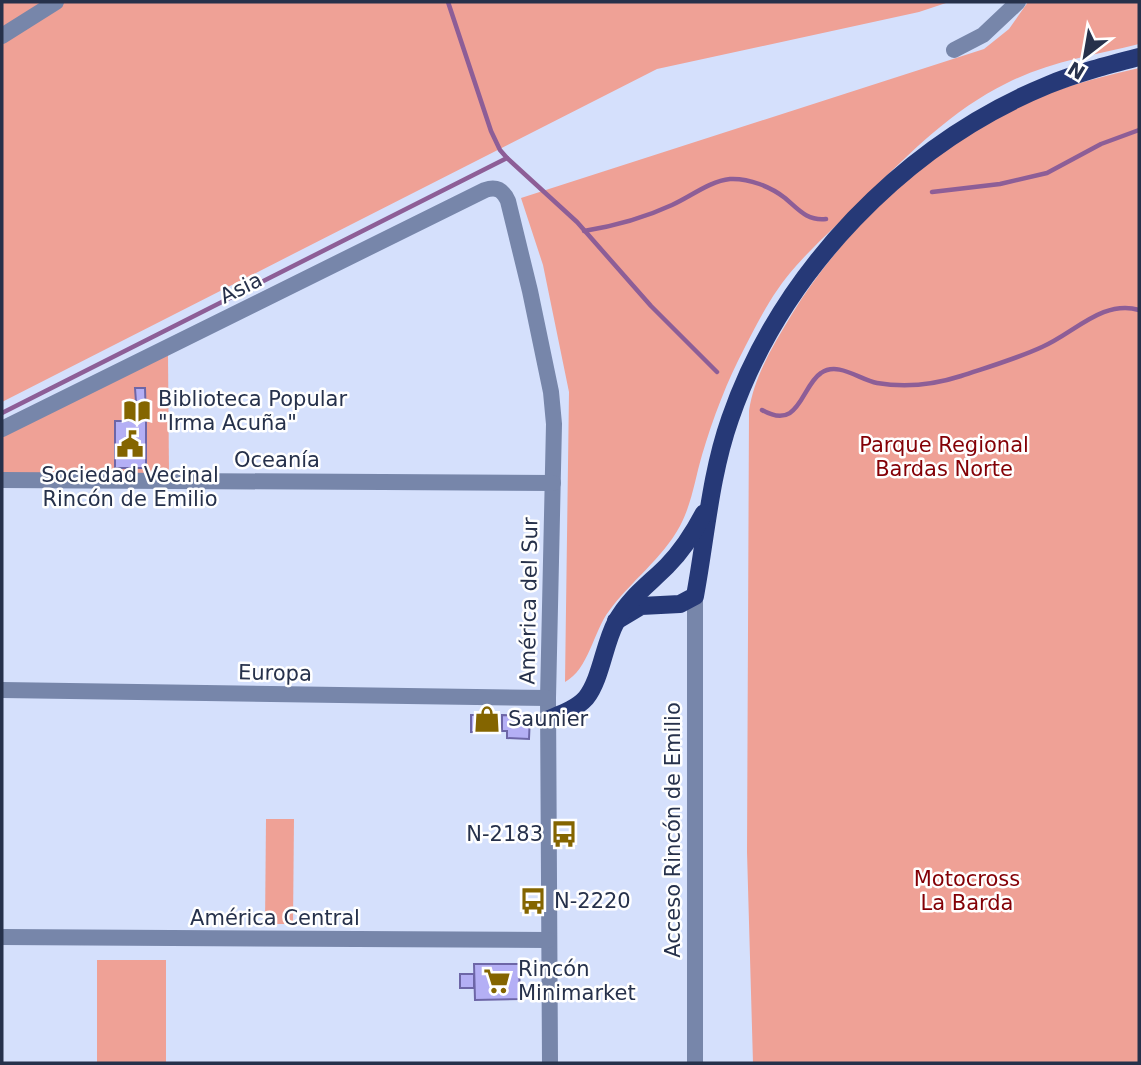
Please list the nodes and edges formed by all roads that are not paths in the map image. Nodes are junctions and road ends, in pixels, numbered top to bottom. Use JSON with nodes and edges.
{"nodes":[{"id":1,"x":56,"y":2,"type":"edge"},
{"id":2,"x":1018,"y":2,"type":"edge"},
{"id":3,"x":2,"y":36,"type":"edge"},
{"id":4,"x":954,"y":50,"type":"dead end"},
{"id":5,"x":1139,"y":57,"type":"edge"},
{"id":6,"x":499,"y":189,"type":"joint"},
{"id":7,"x":2,"y":429,"type":"edge"},
{"id":8,"x":2,"y":480,"type":"edge"},
{"id":9,"x":553,"y":483,"type":"junction"},
{"id":10,"x":709,"y":504,"type":"junction"},
{"id":11,"x":695,"y":596,"type":"junction"},
{"id":12,"x":616,"y":621,"type":"junction"},
{"id":13,"x":2,"y":690,"type":"edge"},
{"id":14,"x":548,"y":698,"type":"junction"},
{"id":15,"x":549,"y":719,"type":"junction"},
{"id":16,"x":2,"y":937,"type":"edge"},
{"id":17,"x":548,"y":940,"type":"junction"},
{"id":18,"x":551,"y":1063,"type":"edge"},
{"id":19,"x":695,"y":1063,"type":"edge"}],
"edges":[{"from":1,"to":3,"type":"street"},
{"from":2,"to":4,"type":"street"},
{"from":5,"to":10,"type":"main road","name":"Acceso Rincón de Emilio"},
{"from":6,"to":7,"type":"street","name":"Asia"},
{"from":6,"to":9,"type":"street","name":"América del Sur"},
{"from":8,"to":9,"type":"street","name":"Oceanía"},
{"from":9,"to":14,"type":"street","name":"América del Sur"},
{"from":10,"to":11,"type":"main road","name":"Acceso Rincón de Emilio"},
{"from":10,"to":12,"type":"main road","name":"Acceso Rincón de Emilio"},
{"from":11,"to":12,"type":"main road"},
{"from":11,"to":19,"type":"street","name":"Acceso Rincón de Emilio"},
{"from":12,"to":15,"type":"main road","name":"Acceso Rincón de Emilio"},
{"from":13,"to":14,"type":"street","name":"Europa"},
{"from":14,"to":15,"type":"street","name":"América del Sur"},
{"from":15,"to":17,"type":"street","name":"América del Sur"},
{"from":16,"to":17,"type":"street","name":"América Central"},
{"from":17,"to":18,"type":"street","name":"América del Sur"}]}
